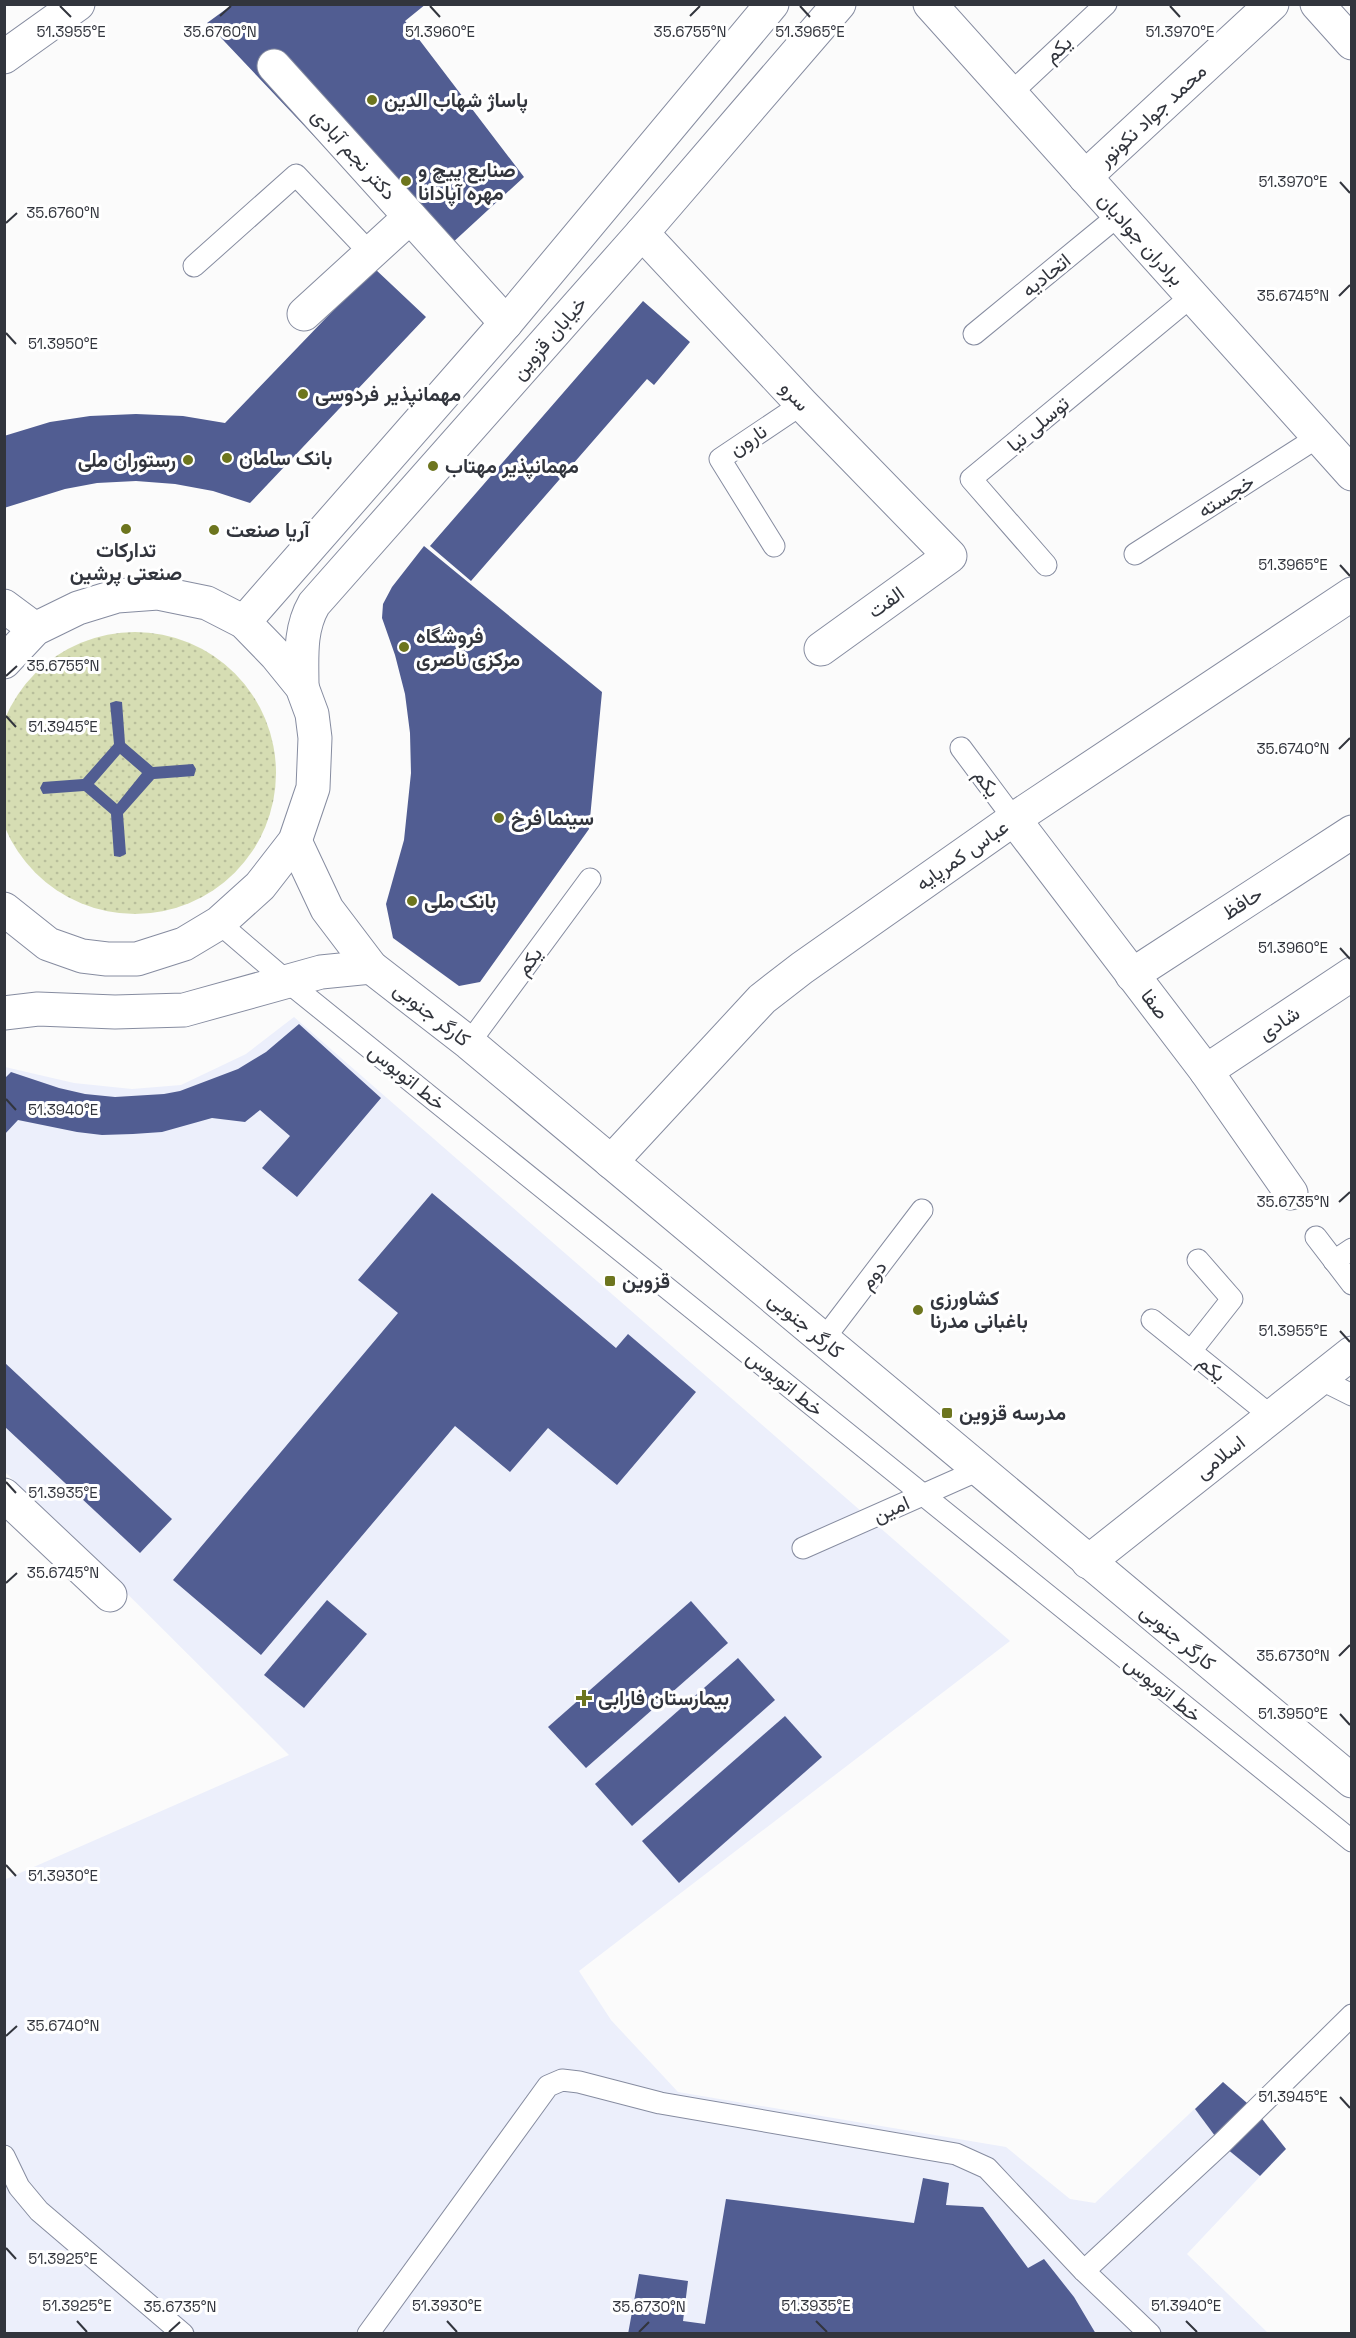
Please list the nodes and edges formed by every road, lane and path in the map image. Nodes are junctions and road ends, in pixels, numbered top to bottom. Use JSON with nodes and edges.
{"nodes":[{"id":1,"x":78,"y":4,"type":"edge"},
{"id":2,"x":772,"y":4,"type":"edge"},
{"id":3,"x":838,"y":4,"type":"edge"},
{"id":4,"x":930,"y":4,"type":"edge"},
{"id":5,"x":1106,"y":4,"type":"edge"},
{"id":6,"x":1272,"y":4,"type":"edge"},
{"id":7,"x":1317,"y":4,"type":"edge"},
{"id":8,"x":1352,"y":43,"type":"edge"},
{"id":9,"x":4,"y":57,"type":"edge"},
{"id":10,"x":274,"y":66,"type":"dead end"},
{"id":11,"x":1010,"y":94,"type":"junction"},
{"id":12,"x":1085,"y":177,"type":"junction"},
{"id":13,"x":1119,"y":215,"type":"junction"},
{"id":14,"x":410,"y":217,"type":"junction"},
{"id":15,"x":642,"y":233,"type":"junction"},
{"id":16,"x":370,"y":253,"type":"junction"},
{"id":17,"x":194,"y":266,"type":"dead end"},
{"id":18,"x":1192,"y":296,"type":"junction"},
{"id":19,"x":303,"y":314,"type":"dead end"},
{"id":20,"x":506,"y":323,"type":"junction"},
{"id":21,"x":974,"y":334,"type":"dead end"},
{"id":22,"x":802,"y":404,"type":"junction"},
{"id":23,"x":1339,"y":453,"type":"edge"},
{"id":24,"x":774,"y":546,"type":"dead end"},
{"id":25,"x":1135,"y":554,"type":"dead end"},
{"id":26,"x":950,"y":556,"type":"joint"},
{"id":27,"x":1046,"y":565,"type":"dead end"},
{"id":28,"x":1352,"y":594,"type":"edge"},
{"id":29,"x":4,"y":606,"type":"edge"},
{"id":30,"x":244,"y":622,"type":"junction"},
{"id":31,"x":35,"y":629,"type":"junction"},
{"id":32,"x":821,"y":649,"type":"dead end"},
{"id":33,"x":4,"y":662,"type":"edge"},
{"id":34,"x":302,"y":687,"type":"junction"},
{"id":35,"x":961,"y":748,"type":"dead end"},
{"id":36,"x":1014,"y":819,"type":"junction"},
{"id":37,"x":1352,"y":832,"type":"edge"},
{"id":38,"x":295,"y":841,"type":"junction"},
{"id":39,"x":590,"y":879,"type":"dead end"},
{"id":40,"x":4,"y":909,"type":"edge"},
{"id":41,"x":219,"y":923,"type":"junction"},
{"id":42,"x":371,"y":967,"type":"junction"},
{"id":43,"x":1352,"y":974,"type":"edge"},
{"id":44,"x":1132,"y":975,"type":"junction"},
{"id":45,"x":289,"y":982,"type":"junction"},
{"id":46,"x":4,"y":1013,"type":"edge"},
{"id":47,"x":469,"y":1043,"type":"junction"},
{"id":48,"x":1206,"y":1071,"type":"junction"},
{"id":49,"x":611,"y":1162,"type":"junction"},
{"id":50,"x":1292,"y":1193,"type":"dead end"},
{"id":51,"x":922,"y":1210,"type":"dead end"},
{"id":52,"x":1316,"y":1237,"type":"dead end"},
{"id":53,"x":1352,"y":1249,"type":"edge"},
{"id":54,"x":1198,"y":1260,"type":"dead end"},
{"id":55,"x":1334,"y":1261,"type":"junction"},
{"id":56,"x":1352,"y":1284,"type":"edge"},
{"id":57,"x":1152,"y":1320,"type":"dead end"},
{"id":58,"x":823,"y":1340,"type":"junction"},
{"id":59,"x":1191,"y":1351,"type":"junction"},
{"id":60,"x":1352,"y":1353,"type":"edge"},
{"id":61,"x":1320,"y":1379,"type":"junction"},
{"id":62,"x":1352,"y":1395,"type":"edge"},
{"id":63,"x":1271,"y":1416,"type":"junction"},
{"id":64,"x":979,"y":1470,"type":"junction"},
{"id":65,"x":4,"y":1495,"type":"edge"},
{"id":66,"x":803,"y":1548,"type":"dead end"},
{"id":67,"x":1088,"y":1562,"type":"junction"},
{"id":68,"x":110,"y":1595,"type":"dead end"},
{"id":69,"x":1352,"y":1781,"type":"edge"},
{"id":70,"x":1352,"y":1841,"type":"edge"},
{"id":71,"x":1352,"y":2015,"type":"edge"},
{"id":72,"x":4,"y":2156,"type":"edge"},
{"id":73,"x":1084,"y":2271,"type":"junction"},
{"id":74,"x":183,"y":2334,"type":"edge"},
{"id":75,"x":368,"y":2334,"type":"edge"},
{"id":76,"x":1150,"y":2334,"type":"edge"}],
"edges":[{"from":1,"to":9,"type":"street"},
{"from":2,"to":20,"type":"street"},
{"from":3,"to":15,"type":"street","name":"خیابان قزوین"},
{"from":4,"to":11,"type":"street","name":"برادران جوادیان"},
{"from":5,"to":11,"type":"lane","name":"یکم"},
{"from":6,"to":12,"type":"street","name":"محمد جواد نکونور"},
{"from":7,"to":8,"type":"street"},
{"from":10,"to":14,"type":"street","name":"دکتر نجم آبادی"},
{"from":11,"to":12,"type":"street","name":"برادران جوادیان"},
{"from":12,"to":13,"type":"street","name":"برادران جوادیان"},
{"from":13,"to":18,"type":"street","name":"برادران جوادیان"},
{"from":13,"to":21,"type":"lane","name":"اتحادیه"},
{"from":14,"to":16,"type":"street"},
{"from":14,"to":20,"type":"street","name":"دکتر نجم آبادی"},
{"from":15,"to":22,"type":"street","name":"سرو"},
{"from":15,"to":34,"type":"street","name":"خیابان قزوین"},
{"from":16,"to":17,"type":"lane"},
{"from":16,"to":19,"type":"street"},
{"from":18,"to":23,"type":"street","name":"برادران جوادیان"},
{"from":18,"to":27,"type":"lane","name":"توسلی نیا"},
{"from":20,"to":30,"type":"street"},
{"from":22,"to":24,"type":"lane","name":"نارون"},
{"from":22,"to":26,"type":"street","name":"سرو"},
{"from":23,"to":25,"type":"lane","name":"خجسته"},
{"from":26,"to":32,"type":"street","name":"الفت"},
{"from":28,"to":36,"type":"street","name":"عباس کمرپایه"},
{"from":29,"to":31,"type":"street"},
{"from":30,"to":31,"type":"street"},
{"from":30,"to":34,"type":"street"},
{"from":31,"to":33,"type":"street"},
{"from":34,"to":38,"type":"street"},
{"from":35,"to":36,"type":"lane","name":"یکم"},
{"from":36,"to":44,"type":"street","name":"صفا"},
{"from":36,"to":49,"type":"street","name":"عباس کمرپایه"},
{"from":37,"to":44,"type":"street","name":"حافظ"},
{"from":38,"to":41,"type":"street"},
{"from":38,"to":42,"type":"street","name":"کارگر جنوبی"},
{"from":39,"to":47,"type":"lane","name":"یکم"},
{"from":40,"to":41,"type":"street"},
{"from":41,"to":45,"type":"lane","name":"خط اتوبوس"},
{"from":42,"to":45,"type":"street"},
{"from":42,"to":47,"type":"street","name":"کارگر جنوبی"},
{"from":43,"to":48,"type":"street","name":"شادی"},
{"from":44,"to":48,"type":"street","name":"صفا"},
{"from":45,"to":46,"type":"street"},
{"from":45,"to":70,"type":"lane","name":"خط اتوبوس"},
{"from":47,"to":49,"type":"street","name":"کارگر جنوبی"},
{"from":48,"to":50,"type":"street","name":"صفا"},
{"from":49,"to":58,"type":"street","name":"کارگر جنوبی"},
{"from":51,"to":58,"type":"lane","name":"دوم"},
{"from":52,"to":55,"type":"lane"},
{"from":53,"to":55,"type":"lane"},
{"from":54,"to":59,"type":"lane"},
{"from":55,"to":56,"type":"lane"},
{"from":57,"to":59,"type":"lane","name":"یکم"},
{"from":58,"to":64,"type":"street","name":"کارگر جنوبی"},
{"from":59,"to":63,"type":"lane","name":"یکم"},
{"from":60,"to":61,"type":"street","name":"اسلامی"},
{"from":61,"to":62,"type":"lane"},
{"from":61,"to":63,"type":"street","name":"اسلامی"},
{"from":63,"to":67,"type":"street","name":"اسلامی"},
{"from":64,"to":66,"type":"lane","name":"امین"},
{"from":64,"to":67,"type":"street","name":"کارگر جنوبی"},
{"from":65,"to":68,"type":"street"},
{"from":67,"to":69,"type":"street","name":"کارگر جنوبی"},
{"from":71,"to":73,"type":"lane"},
{"from":72,"to":74,"type":"lane"},
{"from":73,"to":75,"type":"lane"},
{"from":73,"to":76,"type":"lane"}]}
